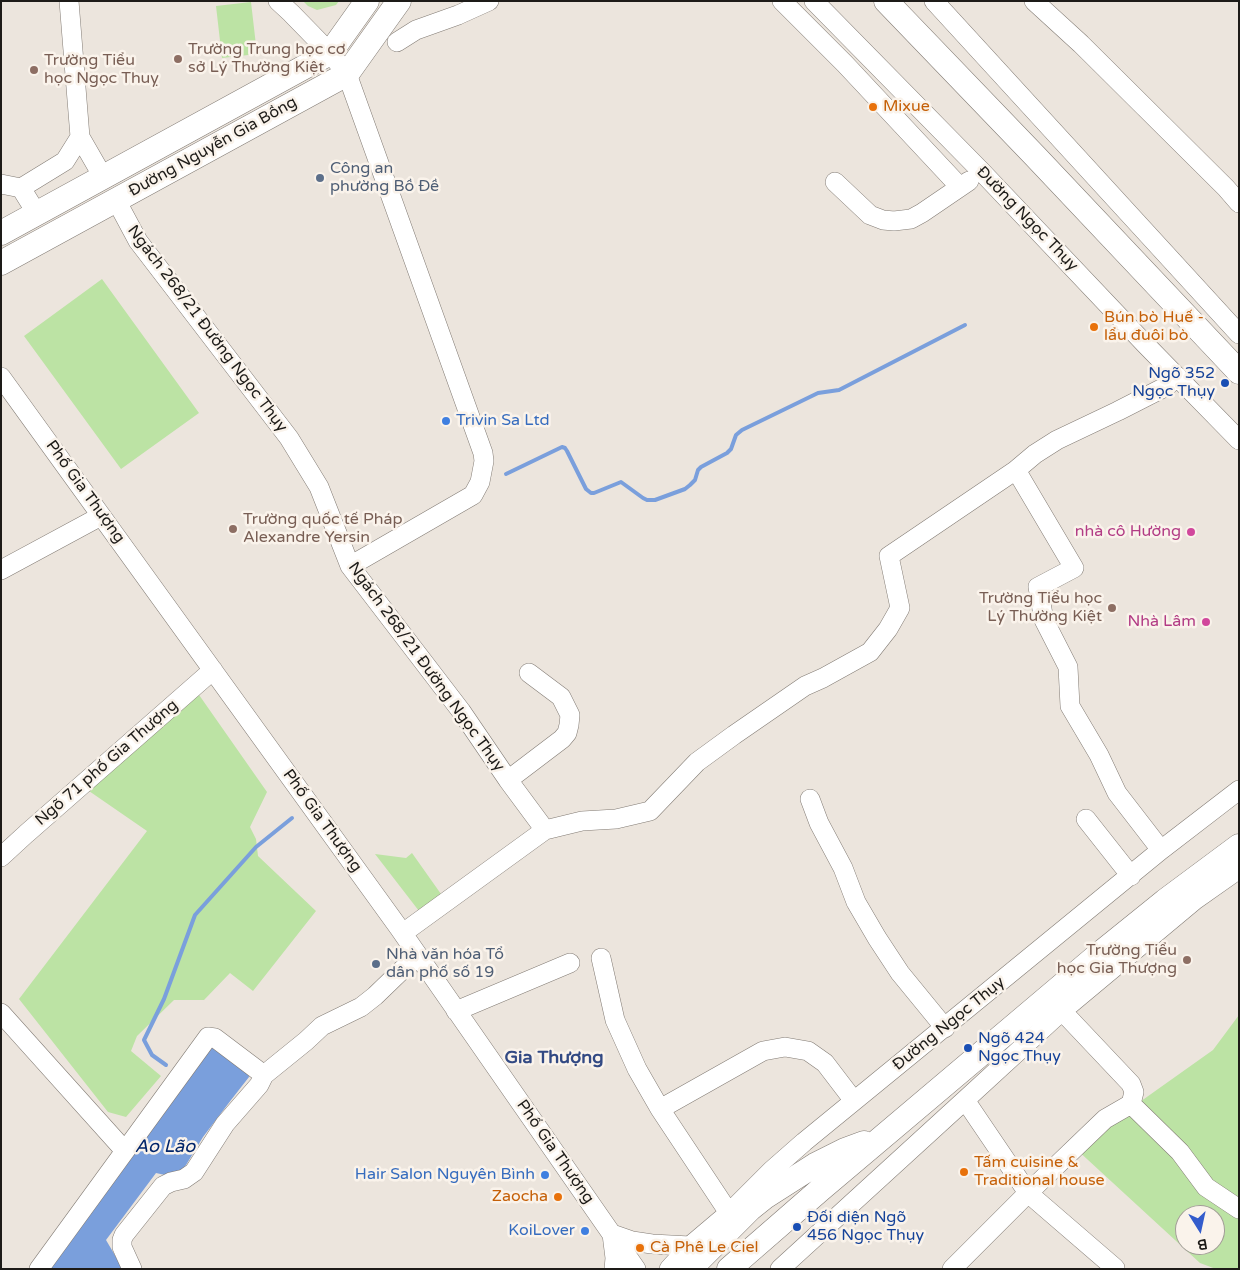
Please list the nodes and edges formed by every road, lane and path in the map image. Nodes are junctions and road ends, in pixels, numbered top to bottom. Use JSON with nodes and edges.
{"nodes":[{"id":1,"x":69,"y":1,"type":"edge"},
{"id":2,"x":278,"y":1,"type":"edge"},
{"id":3,"x":367,"y":1,"type":"edge"},
{"id":4,"x":399,"y":1,"type":"edge"},
{"id":5,"x":489,"y":1,"type":"edge"},
{"id":6,"x":782,"y":1,"type":"edge"},
{"id":7,"x":814,"y":1,"type":"edge"},
{"id":8,"x":880,"y":1,"type":"edge"},
{"id":9,"x":934,"y":1,"type":"edge"},
{"id":10,"x":1034,"y":1,"type":"edge"},
{"id":11,"x":894,"y":9,"type":"edge"},
{"id":12,"x":397,"y":42,"type":"dead end"},
{"id":13,"x":862,"y":50,"type":"junction"},
{"id":14,"x":330,"y":53,"type":"junction"},
{"id":15,"x":845,"y":64,"type":"junction"},
{"id":16,"x":347,"y":74,"type":"junction"},
{"id":17,"x":80,"y":137,"type":"junction"},
{"id":18,"x":982,"y":172,"type":"junction"},
{"id":19,"x":103,"y":177,"type":"junction"},
{"id":20,"x":835,"y":182,"type":"dead end"},
{"id":21,"x":1,"y":184,"type":"edge"},
{"id":22,"x":21,"y":188,"type":"junction"},
{"id":23,"x":960,"y":188,"type":"junction"},
{"id":24,"x":116,"y":200,"type":"junction"},
{"id":25,"x":1239,"y":203,"type":"edge"},
{"id":26,"x":37,"y":214,"type":"junction"},
{"id":27,"x":1,"y":233,"type":"edge"},
{"id":28,"x":1,"y":263,"type":"edge"},
{"id":29,"x":1239,"y":334,"type":"edge"},
{"id":30,"x":1239,"y":372,"type":"edge"},
{"id":31,"x":1177,"y":376,"type":"junction"},
{"id":32,"x":1,"y":377,"type":"edge"},
{"id":33,"x":1239,"y":440,"type":"edge"},
{"id":34,"x":1016,"y":470,"type":"junction"},
{"id":35,"x":101,"y":516,"type":"junction"},
{"id":36,"x":350,"y":566,"type":"junction"},
{"id":37,"x":1,"y":570,"type":"edge"},
{"id":38,"x":213,"y":670,"type":"junction"},
{"id":39,"x":530,"y":673,"type":"dead end"},
{"id":40,"x":508,"y":780,"type":"junction"},
{"id":41,"x":1239,"y":790,"type":"edge"},
{"id":42,"x":810,"y":799,"type":"dead end"},
{"id":43,"x":1086,"y":819,"type":"dead end"},
{"id":44,"x":545,"y":830,"type":"junction"},
{"id":45,"x":1239,"y":846,"type":"edge"},
{"id":46,"x":1162,"y":850,"type":"junction"},
{"id":47,"x":1,"y":857,"type":"edge"},
{"id":48,"x":1239,"y":869,"type":"edge"},
{"id":49,"x":1131,"y":876,"type":"junction"},
{"id":50,"x":403,"y":933,"type":"junction"},
{"id":51,"x":419,"y":957,"type":"junction"},
{"id":52,"x":601,"y":958,"type":"dead end"},
{"id":53,"x":570,"y":963,"type":"dead end"},
{"id":54,"x":456,"y":1011,"type":"junction"},
{"id":55,"x":1062,"y":1011,"type":"junction"},
{"id":56,"x":2,"y":1015,"type":"edge"},
{"id":57,"x":945,"y":1028,"type":"junction"},
{"id":58,"x":264,"y":1075,"type":"junction"},
{"id":59,"x":965,"y":1100,"type":"junction"},
{"id":60,"x":854,"y":1101,"type":"junction"},
{"id":61,"x":1131,"y":1104,"type":"junction"},
{"id":62,"x":660,"y":1109,"type":"junction"},
{"id":63,"x":882,"y":1137,"type":"junction"},
{"id":64,"x":125,"y":1152,"type":"junction"},
{"id":65,"x":1028,"y":1193,"type":"junction"},
{"id":66,"x":1239,"y":1210,"type":"edge"},
{"id":67,"x":729,"y":1213,"type":"junction"},
{"id":68,"x":612,"y":1234,"type":"junction"},
{"id":69,"x":688,"y":1258,"type":"edge"},
{"id":70,"x":40,"y":1267,"type":"edge"},
{"id":71,"x":781,"y":1268,"type":"edge"},
{"id":72,"x":132,"y":1269,"type":"edge"},
{"id":73,"x":614,"y":1269,"type":"edge"},
{"id":74,"x":636,"y":1269,"type":"edge"},
{"id":75,"x":669,"y":1269,"type":"edge"},
{"id":76,"x":729,"y":1269,"type":"edge"},
{"id":77,"x":952,"y":1269,"type":"edge"},
{"id":78,"x":1114,"y":1269,"type":"edge"}],
"edges":[{"from":1,"to":17,"type":"street"},
{"from":2,"to":14,"type":"street"},
{"from":3,"to":14,"type":"main road","name":"Đường Nguyễn Gia Bồng"},
{"from":4,"to":16,"type":"main road","name":"Đường Nguyễn Gia Bồng"},
{"from":5,"to":12,"type":"street"},
{"from":6,"to":15,"type":"street","name":"Đường Ngọc Thụy"},
{"from":7,"to":13,"type":"street","name":"Đường Ngọc Thụy"},
{"from":8,"to":11,"type":"main road"},
{"from":9,"to":29,"type":"street"},
{"from":10,"to":25,"type":"street"},
{"from":11,"to":30,"type":"main road"},
{"from":13,"to":15,"type":"street"},
{"from":13,"to":18,"type":"street","name":"Đường Ngọc Thụy"},
{"from":14,"to":16,"type":"street"},
{"from":14,"to":19,"type":"main road","name":"Đường Nguyễn Gia Bồng"},
{"from":15,"to":23,"type":"street","name":"Đường Ngọc Thụy"},
{"from":16,"to":24,"type":"main road","name":"Đường Nguyễn Gia Bồng"},
{"from":16,"to":36,"type":"street"},
{"from":17,"to":19,"type":"street"},
{"from":17,"to":22,"type":"street"},
{"from":18,"to":23,"type":"street"},
{"from":18,"to":31,"type":"street","name":"Đường Ngọc Thụy"},
{"from":19,"to":26,"type":"main road","name":"Đường Nguyễn Gia Bồng"},
{"from":20,"to":23,"type":"street"},
{"from":21,"to":22,"type":"street"},
{"from":22,"to":26,"type":"street"},
{"from":24,"to":28,"type":"main road","name":"Đường Nguyễn Gia Bồng"},
{"from":24,"to":36,"type":"street","name":"Ngách 268/21 Đường Ngọc Thụy"},
{"from":26,"to":27,"type":"main road","name":"Đường Nguyễn Gia Bồng"},
{"from":31,"to":33,"type":"street","name":"Đường Ngọc Thụy"},
{"from":31,"to":34,"type":"street"},
{"from":32,"to":35,"type":"street","name":"Phố Gia Thượng"},
{"from":34,"to":44,"type":"street"},
{"from":34,"to":46,"type":"street"},
{"from":35,"to":37,"type":"street"},
{"from":35,"to":38,"type":"street","name":"Phố Gia Thượng"},
{"from":36,"to":40,"type":"street","name":"Ngách 268/21 Đường Ngọc Thụy"},
{"from":38,"to":47,"type":"street","name":"Ngõ 71 phố Gia Thượng"},
{"from":38,"to":50,"type":"street","name":"Phố Gia Thượng"},
{"from":39,"to":40,"type":"street"},
{"from":40,"to":44,"type":"street","name":"Ngách 268/21 Đường Ngọc Thụy"},
{"from":41,"to":46,"type":"street","name":"Đường Ngọc Thụy"},
{"from":42,"to":57,"type":"street"},
{"from":43,"to":49,"type":"street"},
{"from":44,"to":50,"type":"street"},
{"from":45,"to":63,"type":"main road"},
{"from":46,"to":49,"type":"street","name":"Đường Ngọc Thụy"},
{"from":48,"to":55,"type":"street"},
{"from":49,"to":57,"type":"street","name":"Đường Ngọc Thụy"},
{"from":50,"to":51,"type":"street","name":"Phố Gia Thượng"},
{"from":51,"to":54,"type":"street","name":"Phố Gia Thượng"},
{"from":51,"to":58,"type":"street"},
{"from":52,"to":62,"type":"street"},
{"from":53,"to":54,"type":"street"},
{"from":54,"to":68,"type":"street","name":"Phố Gia Thượng"},
{"from":55,"to":59,"type":"street"},
{"from":55,"to":61,"type":"street"},
{"from":56,"to":64,"type":"street"},
{"from":57,"to":60,"type":"street","name":"Đường Ngọc Thụy"},
{"from":58,"to":64,"type":"street"},
{"from":58,"to":72,"type":"street"},
{"from":59,"to":65,"type":"street"},
{"from":59,"to":71,"type":"street"},
{"from":60,"to":62,"type":"street"},
{"from":60,"to":67,"type":"street","name":"Đường Ngọc Thụy"},
{"from":61,"to":65,"type":"street"},
{"from":61,"to":66,"type":"street"},
{"from":62,"to":67,"type":"street"},
{"from":63,"to":69,"type":"main road"},
{"from":63,"to":76,"type":"main road"},
{"from":64,"to":70,"type":"street"},
{"from":65,"to":77,"type":"street"},
{"from":65,"to":78,"type":"street"},
{"from":67,"to":69,"type":"street","name":"Đường Ngọc Thụy"},
{"from":68,"to":69,"type":"street"},
{"from":68,"to":73,"type":"street"},
{"from":68,"to":74,"type":"street","name":"Phố Gia Thượng"},
{"from":69,"to":75,"type":"street","name":"Đường Ngọc Thụy"}]}
